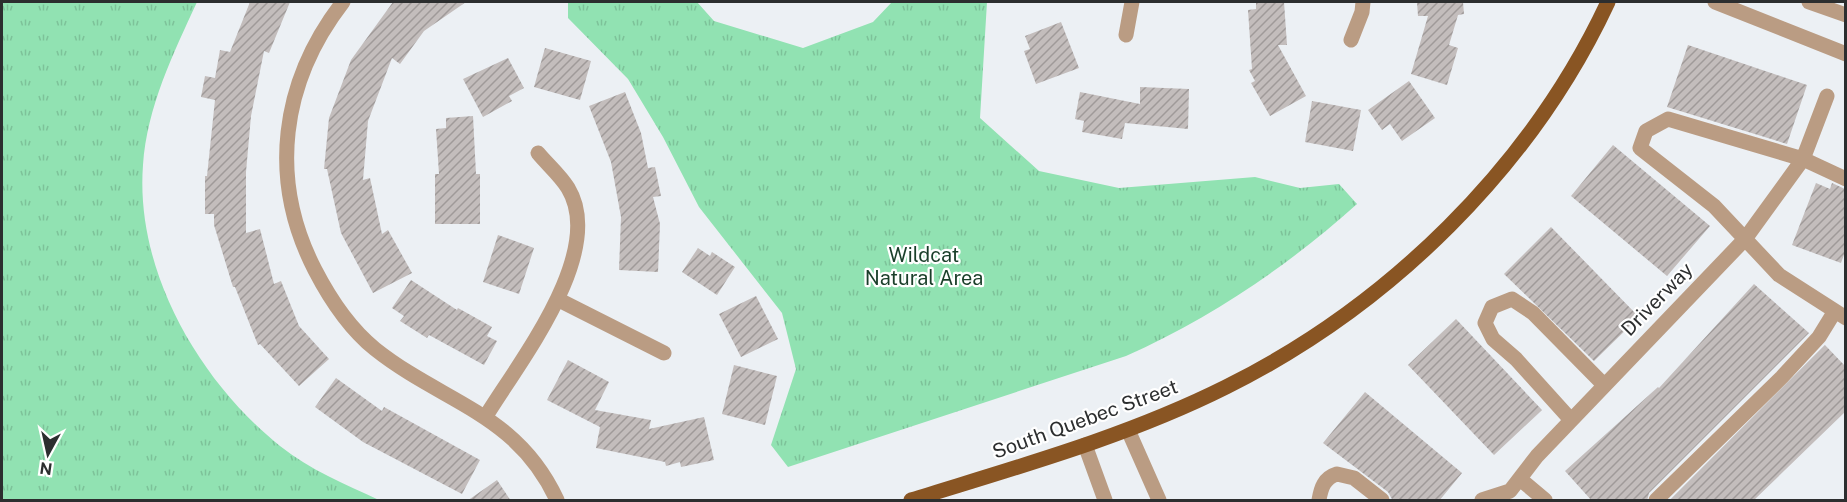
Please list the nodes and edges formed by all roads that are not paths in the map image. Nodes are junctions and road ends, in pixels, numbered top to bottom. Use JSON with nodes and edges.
{"nodes":[{"id":1,"x":343,"y":2,"type":"edge"},
{"id":2,"x":1132,"y":2,"type":"edge"},
{"id":3,"x":1363,"y":2,"type":"edge"},
{"id":4,"x":1608,"y":2,"type":"edge"},
{"id":5,"x":1715,"y":2,"type":"edge"},
{"id":6,"x":1809,"y":2,"type":"edge"},
{"id":7,"x":1845,"y":15,"type":"edge"},
{"id":8,"x":1126,"y":35,"type":"dead end"},
{"id":9,"x":1351,"y":40,"type":"dead end"},
{"id":10,"x":1845,"y":54,"type":"edge"},
{"id":11,"x":1827,"y":96,"type":"dead end"},
{"id":12,"x":537,"y":153,"type":"dead end"},
{"id":13,"x":1803,"y":159,"type":"junction"},
{"id":14,"x":1845,"y":179,"type":"edge"},
{"id":15,"x":1745,"y":238,"type":"junction"},
{"id":16,"x":559,"y":300,"type":"junction"},
{"id":17,"x":1840,"y":314,"type":"edge"},
{"id":18,"x":664,"y":353,"type":"dead end"},
{"id":19,"x":1604,"y":385,"type":"junction"},
{"id":20,"x":486,"y":416,"type":"junction"},
{"id":21,"x":1571,"y":420,"type":"junction"},
{"id":22,"x":1128,"y":430,"type":"junction"},
{"id":23,"x":1085,"y":445,"type":"junction"},
{"id":24,"x":1520,"y":478,"type":"junction"},
{"id":25,"x":557,"y":501,"type":"edge"},
{"id":26,"x":911,"y":501,"type":"edge"},
{"id":27,"x":1105,"y":501,"type":"edge"},
{"id":28,"x":1159,"y":501,"type":"edge"},
{"id":29,"x":1319,"y":501,"type":"edge"},
{"id":30,"x":1382,"y":501,"type":"edge"},
{"id":31,"x":1482,"y":501,"type":"edge"},
{"id":32,"x":1545,"y":501,"type":"edge"},
{"id":33,"x":1656,"y":501,"type":"edge"}],
"edges":[{"from":1,"to":20,"type":"street"},
{"from":2,"to":8,"type":"street"},
{"from":3,"to":9,"type":"street"},
{"from":4,"to":22,"type":"main road","name":"South Quebec Street"},
{"from":5,"to":10,"type":"street"},
{"from":6,"to":7,"type":"street"},
{"from":11,"to":13,"type":"street","name":"Driverway"},
{"from":12,"to":16,"type":"street"},
{"from":13,"to":14,"type":"street"},
{"from":13,"to":15,"type":"street","name":"Driverway"},
{"from":13,"to":15,"type":"street"},
{"from":15,"to":17,"type":"street"},
{"from":15,"to":19,"type":"street","name":"Driverway"},
{"from":16,"to":18,"type":"street"},
{"from":16,"to":20,"type":"street"},
{"from":17,"to":33,"type":"street"},
{"from":19,"to":21,"type":"street","name":"Driverway"},
{"from":19,"to":21,"type":"street"},
{"from":20,"to":25,"type":"street"},
{"from":21,"to":24,"type":"street","name":"Driverway"},
{"from":22,"to":23,"type":"main road","name":"South Quebec Street"},
{"from":22,"to":28,"type":"street"},
{"from":23,"to":26,"type":"main road","name":"South Quebec Street"},
{"from":23,"to":27,"type":"street"},
{"from":24,"to":31,"type":"street","name":"Driverway"},
{"from":24,"to":32,"type":"street"},
{"from":29,"to":30,"type":"street"}]}
